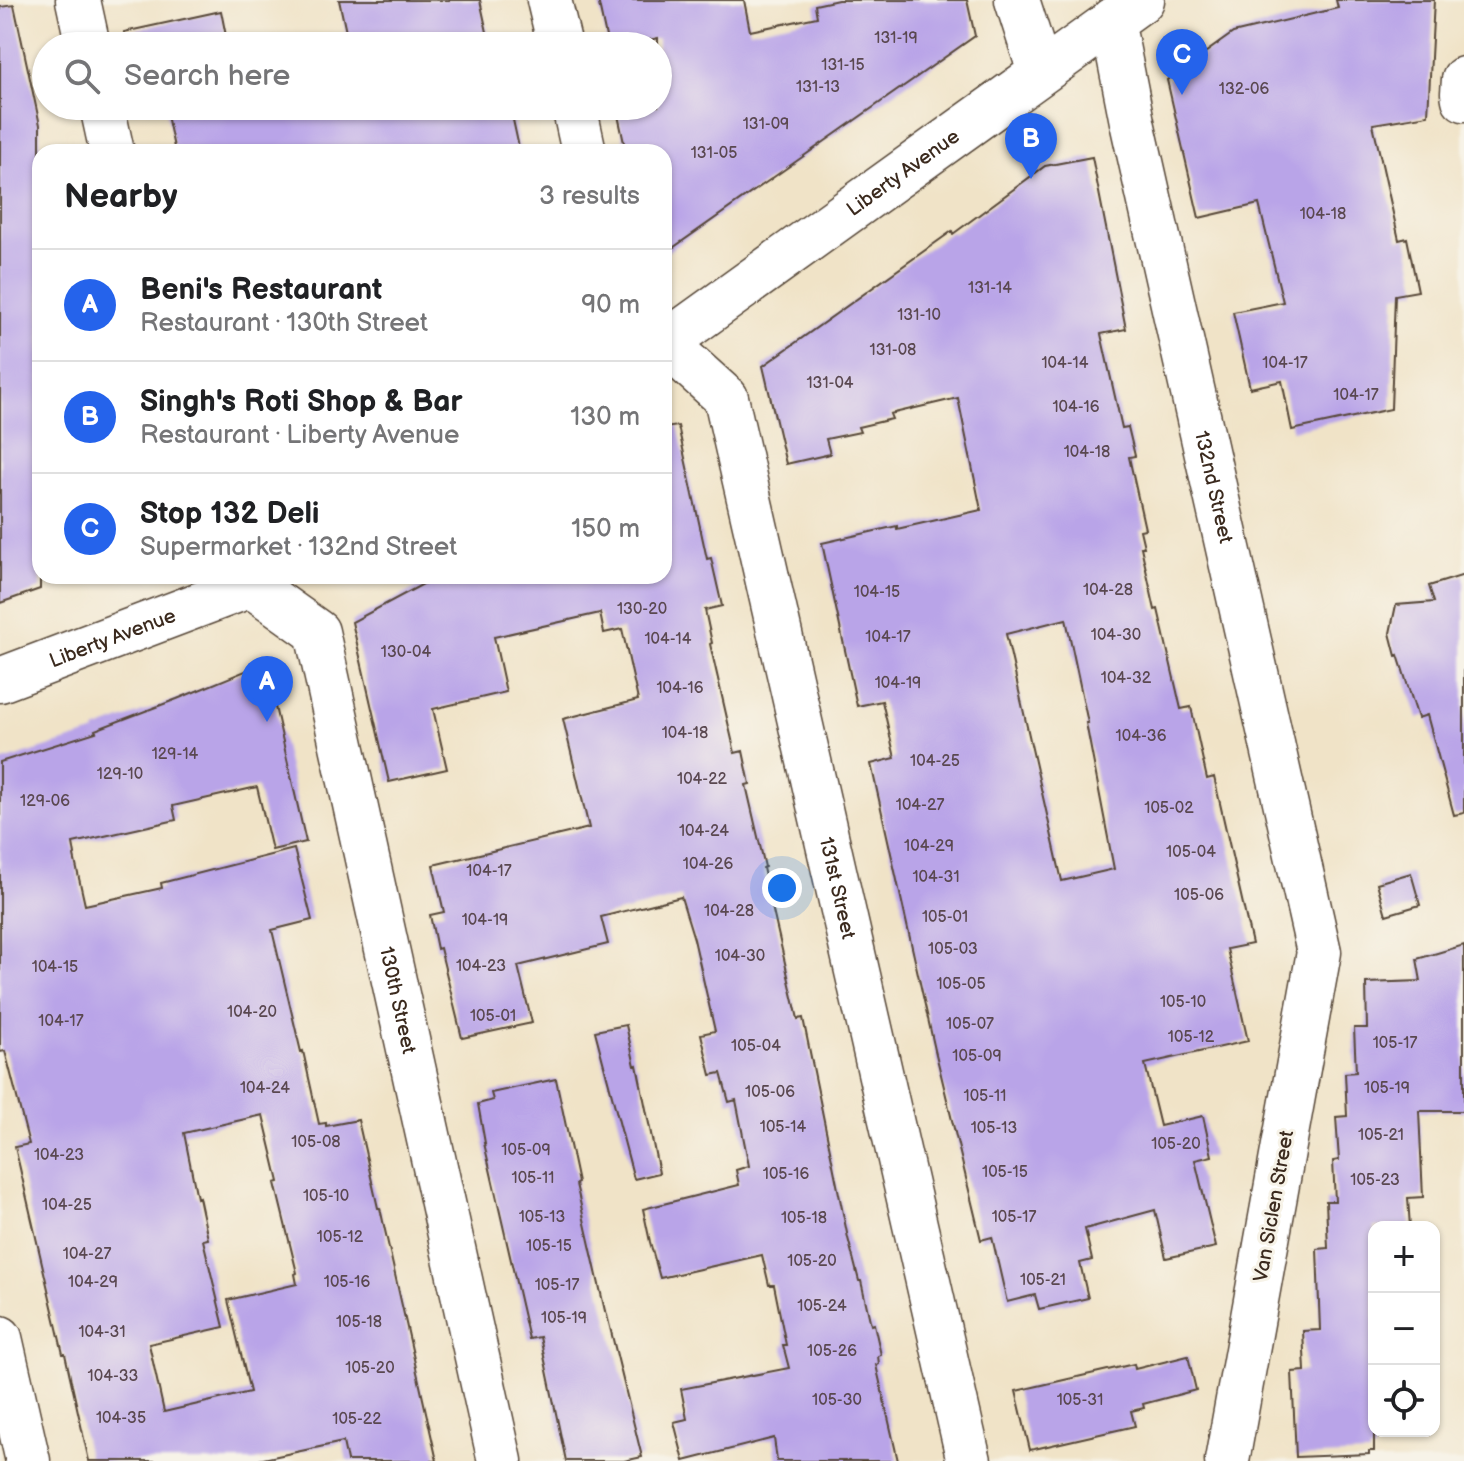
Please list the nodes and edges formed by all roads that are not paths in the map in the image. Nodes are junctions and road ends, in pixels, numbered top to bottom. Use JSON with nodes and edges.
{"nodes":[{"id":1,"x":78,"y":0,"type":"edge"},
{"id":2,"x":549,"y":0,"type":"edge"},
{"id":3,"x":1017,"y":0,"type":"edge"},
{"id":4,"x":1127,"y":10,"type":"edge"},
{"id":5,"x":85,"y":32,"type":"edge"},
{"id":6,"x":557,"y":32,"type":"edge"},
{"id":7,"x":1040,"y":72,"type":"junction"},
{"id":8,"x":1464,"y":79,"type":"edge"},
{"id":9,"x":1464,"y":99,"type":"edge"},
{"id":10,"x":105,"y":120,"type":"edge"},
{"id":11,"x":577,"y":120,"type":"edge"},
{"id":12,"x":110,"y":144,"type":"edge"},
{"id":13,"x":582,"y":144,"type":"edge"},
{"id":14,"x":672,"y":337,"type":"edge"},
{"id":15,"x":672,"y":350,"type":"edge"},
{"id":16,"x":241,"y":584,"type":"edge"},
{"id":17,"x":260,"y":584,"type":"edge"},
{"id":18,"x":0,"y":680,"type":"edge"},
{"id":19,"x":1319,"y":952,"type":"joint"},
{"id":20,"x":0,"y":1338,"type":"edge"},
{"id":21,"x":28,"y":1461,"type":"edge"},
{"id":22,"x":500,"y":1461,"type":"edge"},
{"id":23,"x":969,"y":1461,"type":"edge"},
{"id":24,"x":1227,"y":1461,"type":"edge"}],
"edges":[{"from":1,"to":5,"type":"street"},
{"from":2,"to":6,"type":"street"},
{"from":3,"to":7,"type":"street"},
{"from":4,"to":7,"type":"street","name":"Liberty Avenue"},
{"from":4,"to":19,"type":"street","name":"132nd Street"},
{"from":7,"to":14,"type":"street","name":"Liberty Avenue"},
{"from":8,"to":9,"type":"street"},
{"from":10,"to":12,"type":"street"},
{"from":11,"to":13,"type":"street"},
{"from":15,"to":23,"type":"street","name":"131st Street"},
{"from":16,"to":18,"type":"street","name":"Liberty Avenue"},
{"from":17,"to":22,"type":"street","name":"130th Street"},
{"from":19,"to":24,"type":"street","name":"Van Siclen Street"},
{"from":20,"to":21,"type":"street"}]}
